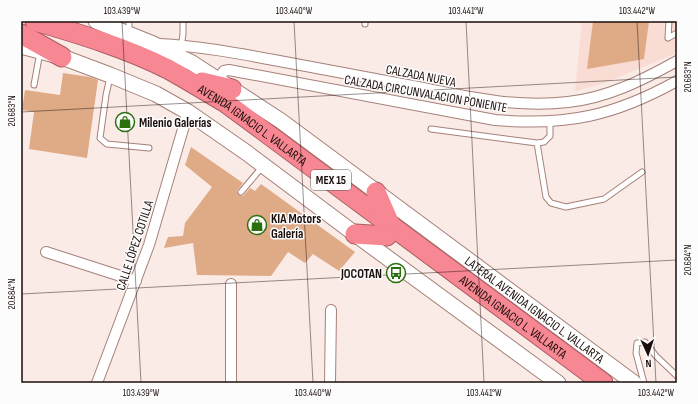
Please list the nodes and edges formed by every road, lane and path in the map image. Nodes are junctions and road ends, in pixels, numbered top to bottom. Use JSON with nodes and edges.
{"nodes":[{"id":1,"x":35,"y":21,"type":"edge"},
{"id":2,"x":96,"y":21,"type":"edge"},
{"id":3,"x":183,"y":21,"type":"edge"},
{"id":4,"x":669,"y":21,"type":"edge"},
{"id":5,"x":21,"y":28,"type":"edge"},
{"id":6,"x":129,"y":28,"type":"edge"},
{"id":7,"x":677,"y":32,"type":"edge"},
{"id":8,"x":21,"y":34,"type":"edge"},
{"id":9,"x":21,"y":46,"type":"edge"},
{"id":10,"x":40,"y":51,"type":"junction"},
{"id":11,"x":180,"y":51,"type":"junction"},
{"id":12,"x":62,"y":57,"type":"junction"},
{"id":13,"x":677,"y":61,"type":"edge"},
{"id":14,"x":344,"y":73,"type":"junction"},
{"id":15,"x":110,"y":75,"type":"junction"},
{"id":16,"x":179,"y":76,"type":"junction"},
{"id":17,"x":677,"y":81,"type":"edge"},
{"id":18,"x":225,"y":84,"type":"junction"},
{"id":19,"x":34,"y":85,"type":"dead end"},
{"id":20,"x":340,"y":91,"type":"junction"},
{"id":21,"x":519,"y":104,"type":"junction"},
{"id":22,"x":188,"y":112,"type":"junction"},
{"id":23,"x":522,"y":122,"type":"junction"},
{"id":24,"x":550,"y":122,"type":"junction"},
{"id":25,"x":431,"y":129,"type":"dead end"},
{"id":26,"x":537,"y":143,"type":"junction"},
{"id":27,"x":149,"y":148,"type":"dead end"},
{"id":28,"x":264,"y":165,"type":"junction"},
{"id":29,"x":642,"y":172,"type":"dead end"},
{"id":30,"x":241,"y":192,"type":"dead end"},
{"id":31,"x":376,"y":192,"type":"junction"},
{"id":32,"x":389,"y":231,"type":"junction"},
{"id":33,"x":355,"y":234,"type":"junction"},
{"id":34,"x":436,"y":236,"type":"joint"},
{"id":35,"x":46,"y":252,"type":"dead end"},
{"id":36,"x":136,"y":281,"type":"junction"},
{"id":37,"x":231,"y":284,"type":"dead end"},
{"id":38,"x":331,"y":310,"type":"dead end"},
{"id":39,"x":677,"y":376,"type":"edge"},
{"id":40,"x":97,"y":383,"type":"edge"},
{"id":41,"x":231,"y":383,"type":"edge"},
{"id":42,"x":330,"y":383,"type":"edge"},
{"id":43,"x":558,"y":383,"type":"edge"},
{"id":44,"x":583,"y":383,"type":"edge"},
{"id":45,"x":603,"y":383,"type":"edge"},
{"id":46,"x":634,"y":383,"type":"edge"},
{"id":47,"x":644,"y":383,"type":"edge"}],
"edges":[{"from":1,"to":16,"type":"highway","name":"AVENIDA IGNACIO L. VALLARTA","number":"MEX 15"},
{"from":2,"to":6,"type":"street","name":"AVENIDA IGNACIO L. VALLARTA"},
{"from":3,"to":11,"type":"lane"},
{"from":4,"to":7,"type":"lane"},
{"from":5,"to":32,"type":"highway","name":"AVENIDA IGNACIO L. VALLARTA","number":"MEX 15"},
{"from":6,"to":11,"type":"street","name":"AVENIDA IGNACIO L. VALLARTA"},
{"from":8,"to":12,"type":"highway"},
{"from":9,"to":10,"type":"street","name":"AVENIDA IGNACIO L. VALLARTA"},
{"from":10,"to":12,"type":"street","name":"AVENIDA IGNACIO L. VALLARTA"},
{"from":10,"to":19,"type":"lane"},
{"from":11,"to":14,"type":"street","name":"CALZADA NUEVA"},
{"from":11,"to":18,"type":"street","name":"AVENIDA IGNACIO L. VALLARTA"},
{"from":12,"to":15,"type":"street","name":"AVENIDA IGNACIO L. VALLARTA"},
{"from":13,"to":21,"type":"street","name":"CALZADA NUEVA"},
{"from":14,"to":20,"type":"street"},
{"from":14,"to":21,"type":"street","name":"CALZADA NUEVA"},
{"from":15,"to":22,"type":"street","name":"AVENIDA IGNACIO L. VALLARTA"},
{"from":15,"to":27,"type":"lane"},
{"from":16,"to":18,"type":"highway"},
{"from":16,"to":32,"type":"highway","name":"AVENIDA IGNACIO L. VALLARTA","number":"MEX 15"},
{"from":17,"to":24,"type":"street","name":"CALZADA CIRCUNVALACION PONIENTE"},
{"from":18,"to":20,"type":"street","name":"CALZADA CIRCUNVALACION PONIENTE"},
{"from":18,"to":31,"type":"street","name":"AVENIDA IGNACIO L. VALLARTA"},
{"from":20,"to":23,"type":"street","name":"CALZADA CIRCUNVALACION PONIENTE"},
{"from":21,"to":23,"type":"street"},
{"from":22,"to":28,"type":"street","name":"AVENIDA IGNACIO L. VALLARTA"},
{"from":22,"to":36,"type":"street","name":"CALLE LÓPEZ COTILLA"},
{"from":23,"to":24,"type":"street","name":"CALZADA CIRCUNVALACION PONIENTE"},
{"from":24,"to":26,"type":"lane"},
{"from":25,"to":26,"type":"lane"},
{"from":26,"to":29,"type":"lane"},
{"from":28,"to":30,"type":"lane"},
{"from":28,"to":33,"type":"street","name":"AVENIDA IGNACIO L. VALLARTA"},
{"from":31,"to":32,"type":"highway"},
{"from":31,"to":34,"type":"street","name":"AVENIDA IGNACIO L. VALLARTA"},
{"from":32,"to":33,"type":"highway"},
{"from":32,"to":44,"type":"highway","name":"AVENIDA IGNACIO L. VALLARTA","number":"MEX 15"},
{"from":32,"to":45,"type":"highway","name":"AVENIDA IGNACIO L. VALLARTA","number":"MEX 15"},
{"from":33,"to":43,"type":"street","name":"AVENIDA IGNACIO L. VALLARTA"},
{"from":34,"to":46,"type":"street","name":"LATERAL AVENIDA IGNACIO L. VALLARTA"},
{"from":35,"to":36,"type":"street"},
{"from":36,"to":40,"type":"street","name":"CALLE LÓPEZ COTILLA"},
{"from":37,"to":41,"type":"street"},
{"from":38,"to":42,"type":"street"},
{"from":39,"to":47,"type":"lane"}]}
